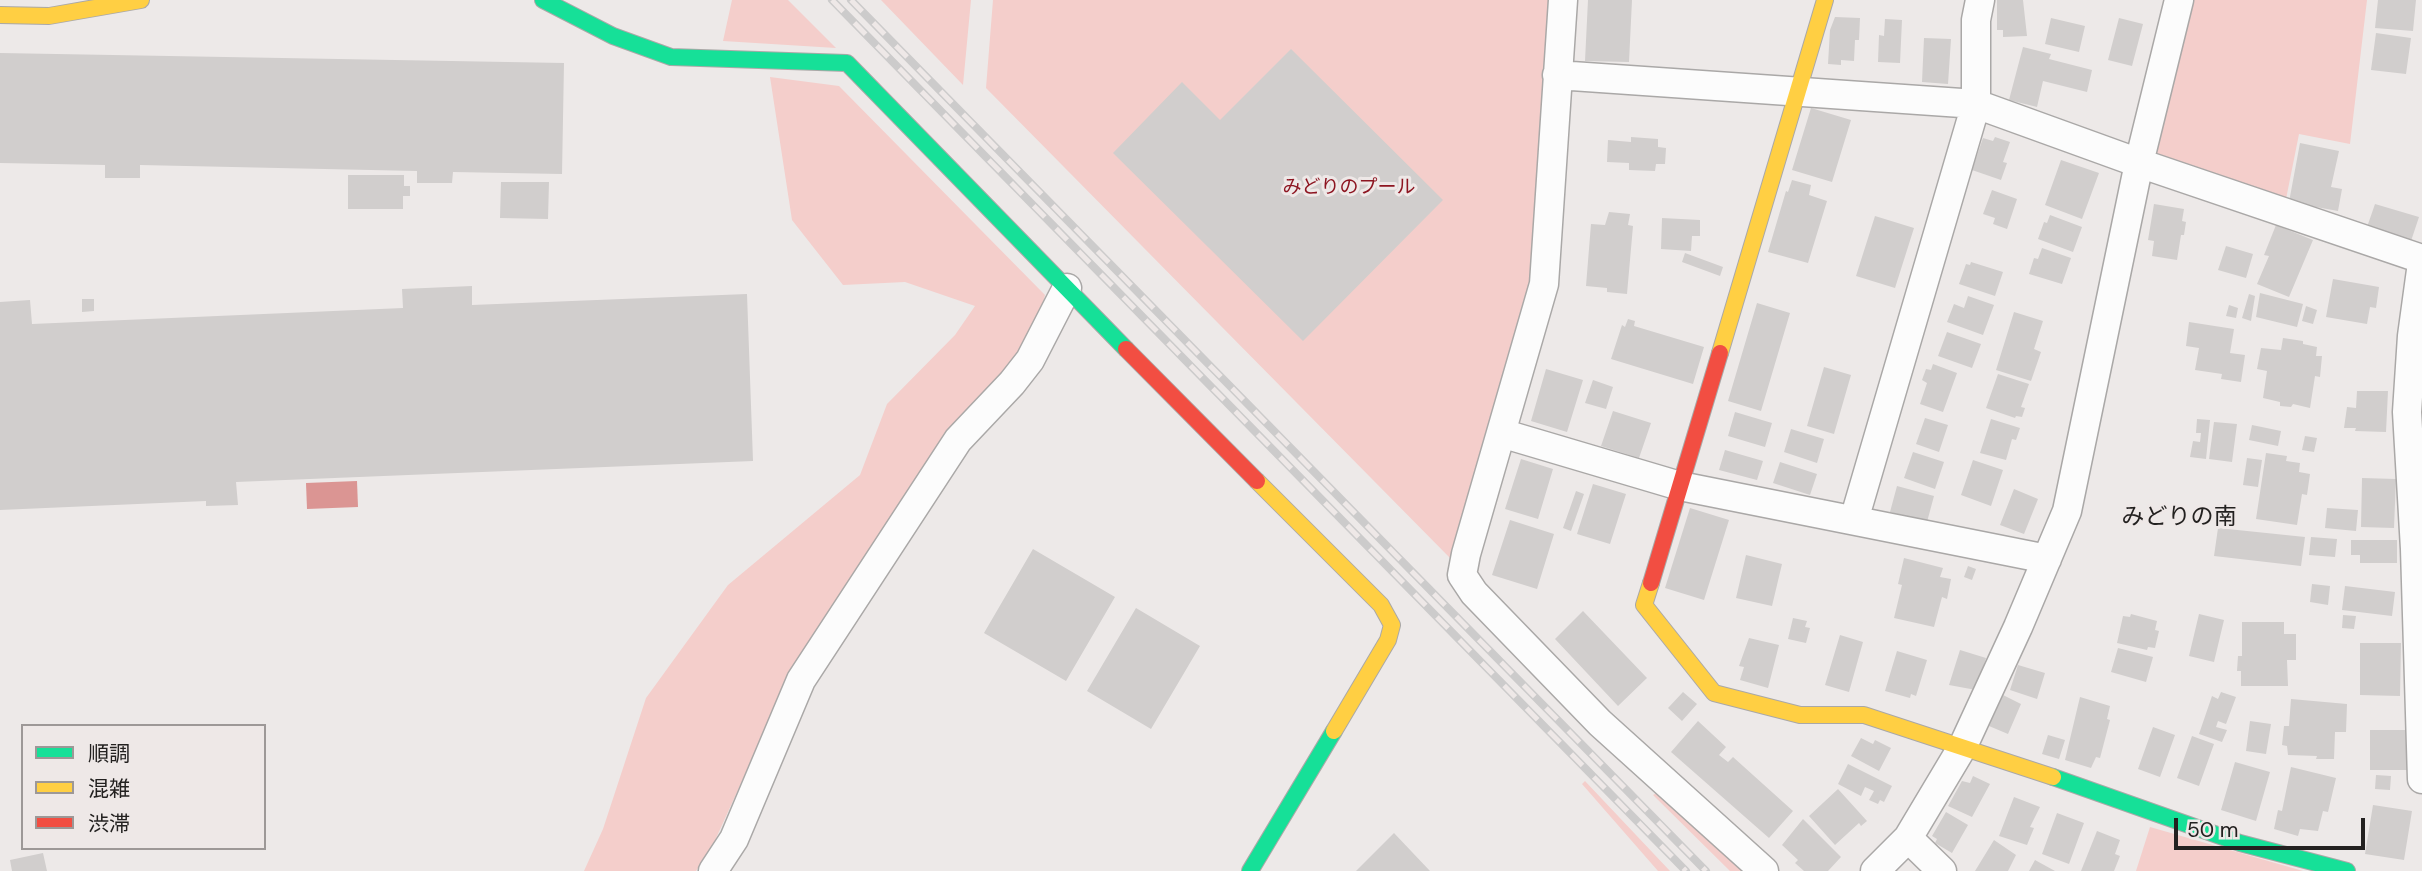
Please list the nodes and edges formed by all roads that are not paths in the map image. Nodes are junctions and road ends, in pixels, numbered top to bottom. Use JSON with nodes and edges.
{"nodes":[{"id":1,"x":141,"y":0,"type":"edge"},
{"id":2,"x":543,"y":0,"type":"edge"},
{"id":3,"x":1563,"y":0,"type":"edge"},
{"id":4,"x":1825,"y":0,"type":"edge"},
{"id":5,"x":1980,"y":0,"type":"edge"},
{"id":6,"x":2179,"y":0,"type":"edge"},
{"id":7,"x":124,"y":1,"type":"edge"},
{"id":8,"x":0,"y":15,"type":"edge"},
{"id":9,"x":1557,"y":75,"type":"junction"},
{"id":10,"x":1797,"y":92,"type":"junction"},
{"id":11,"x":1976,"y":104,"type":"junction"},
{"id":12,"x":2139,"y":163,"type":"junction"},
{"id":13,"x":2422,"y":261,"type":"edge"},
{"id":14,"x":1067,"y":288,"type":"junction"},
{"id":15,"x":1501,"y":433,"type":"junction"},
{"id":16,"x":1680,"y":486,"type":"junction"},
{"id":17,"x":1854,"y":520,"type":"junction"},
{"id":18,"x":2047,"y":559,"type":"junction"},
{"id":19,"x":2420,"y":695,"type":"edge"},
{"id":20,"x":1963,"y":746,"type":"junction"},
{"id":21,"x":2422,"y":779,"type":"edge"},
{"id":22,"x":1908,"y":838,"type":"junction"},
{"id":23,"x":2325,"y":869,"type":"edge"},
{"id":24,"x":713,"y":871,"type":"edge"},
{"id":25,"x":1250,"y":871,"type":"edge"},
{"id":26,"x":1764,"y":871,"type":"edge"},
{"id":27,"x":1875,"y":871,"type":"edge"},
{"id":28,"x":1942,"y":871,"type":"edge"},
{"id":29,"x":2347,"y":871,"type":"edge"}],
"edges":[{"from":1,"to":7,"type":"street"},
{"from":2,"to":14,"type":"street"},
{"from":3,"to":9,"type":"street"},
{"from":4,"to":10,"type":"street"},
{"from":5,"to":11,"type":"street"},
{"from":6,"to":12,"type":"street"},
{"from":7,"to":8,"type":"street"},
{"from":9,"to":10,"type":"street"},
{"from":9,"to":15,"type":"street"},
{"from":10,"to":11,"type":"street"},
{"from":10,"to":16,"type":"street"},
{"from":11,"to":12,"type":"street"},
{"from":11,"to":17,"type":"street"},
{"from":12,"to":13,"type":"street"},
{"from":12,"to":18,"type":"street"},
{"from":13,"to":19,"type":"street"},
{"from":14,"to":24,"type":"street"},
{"from":14,"to":25,"type":"street"},
{"from":15,"to":16,"type":"street"},
{"from":15,"to":26,"type":"street"},
{"from":16,"to":17,"type":"street"},
{"from":16,"to":20,"type":"street"},
{"from":17,"to":18,"type":"street"},
{"from":18,"to":20,"type":"street"},
{"from":19,"to":21,"type":"street"},
{"from":20,"to":22,"type":"street"},
{"from":20,"to":23,"type":"street"},
{"from":22,"to":27,"type":"street"},
{"from":22,"to":28,"type":"street"},
{"from":23,"to":29,"type":"street"}]}
